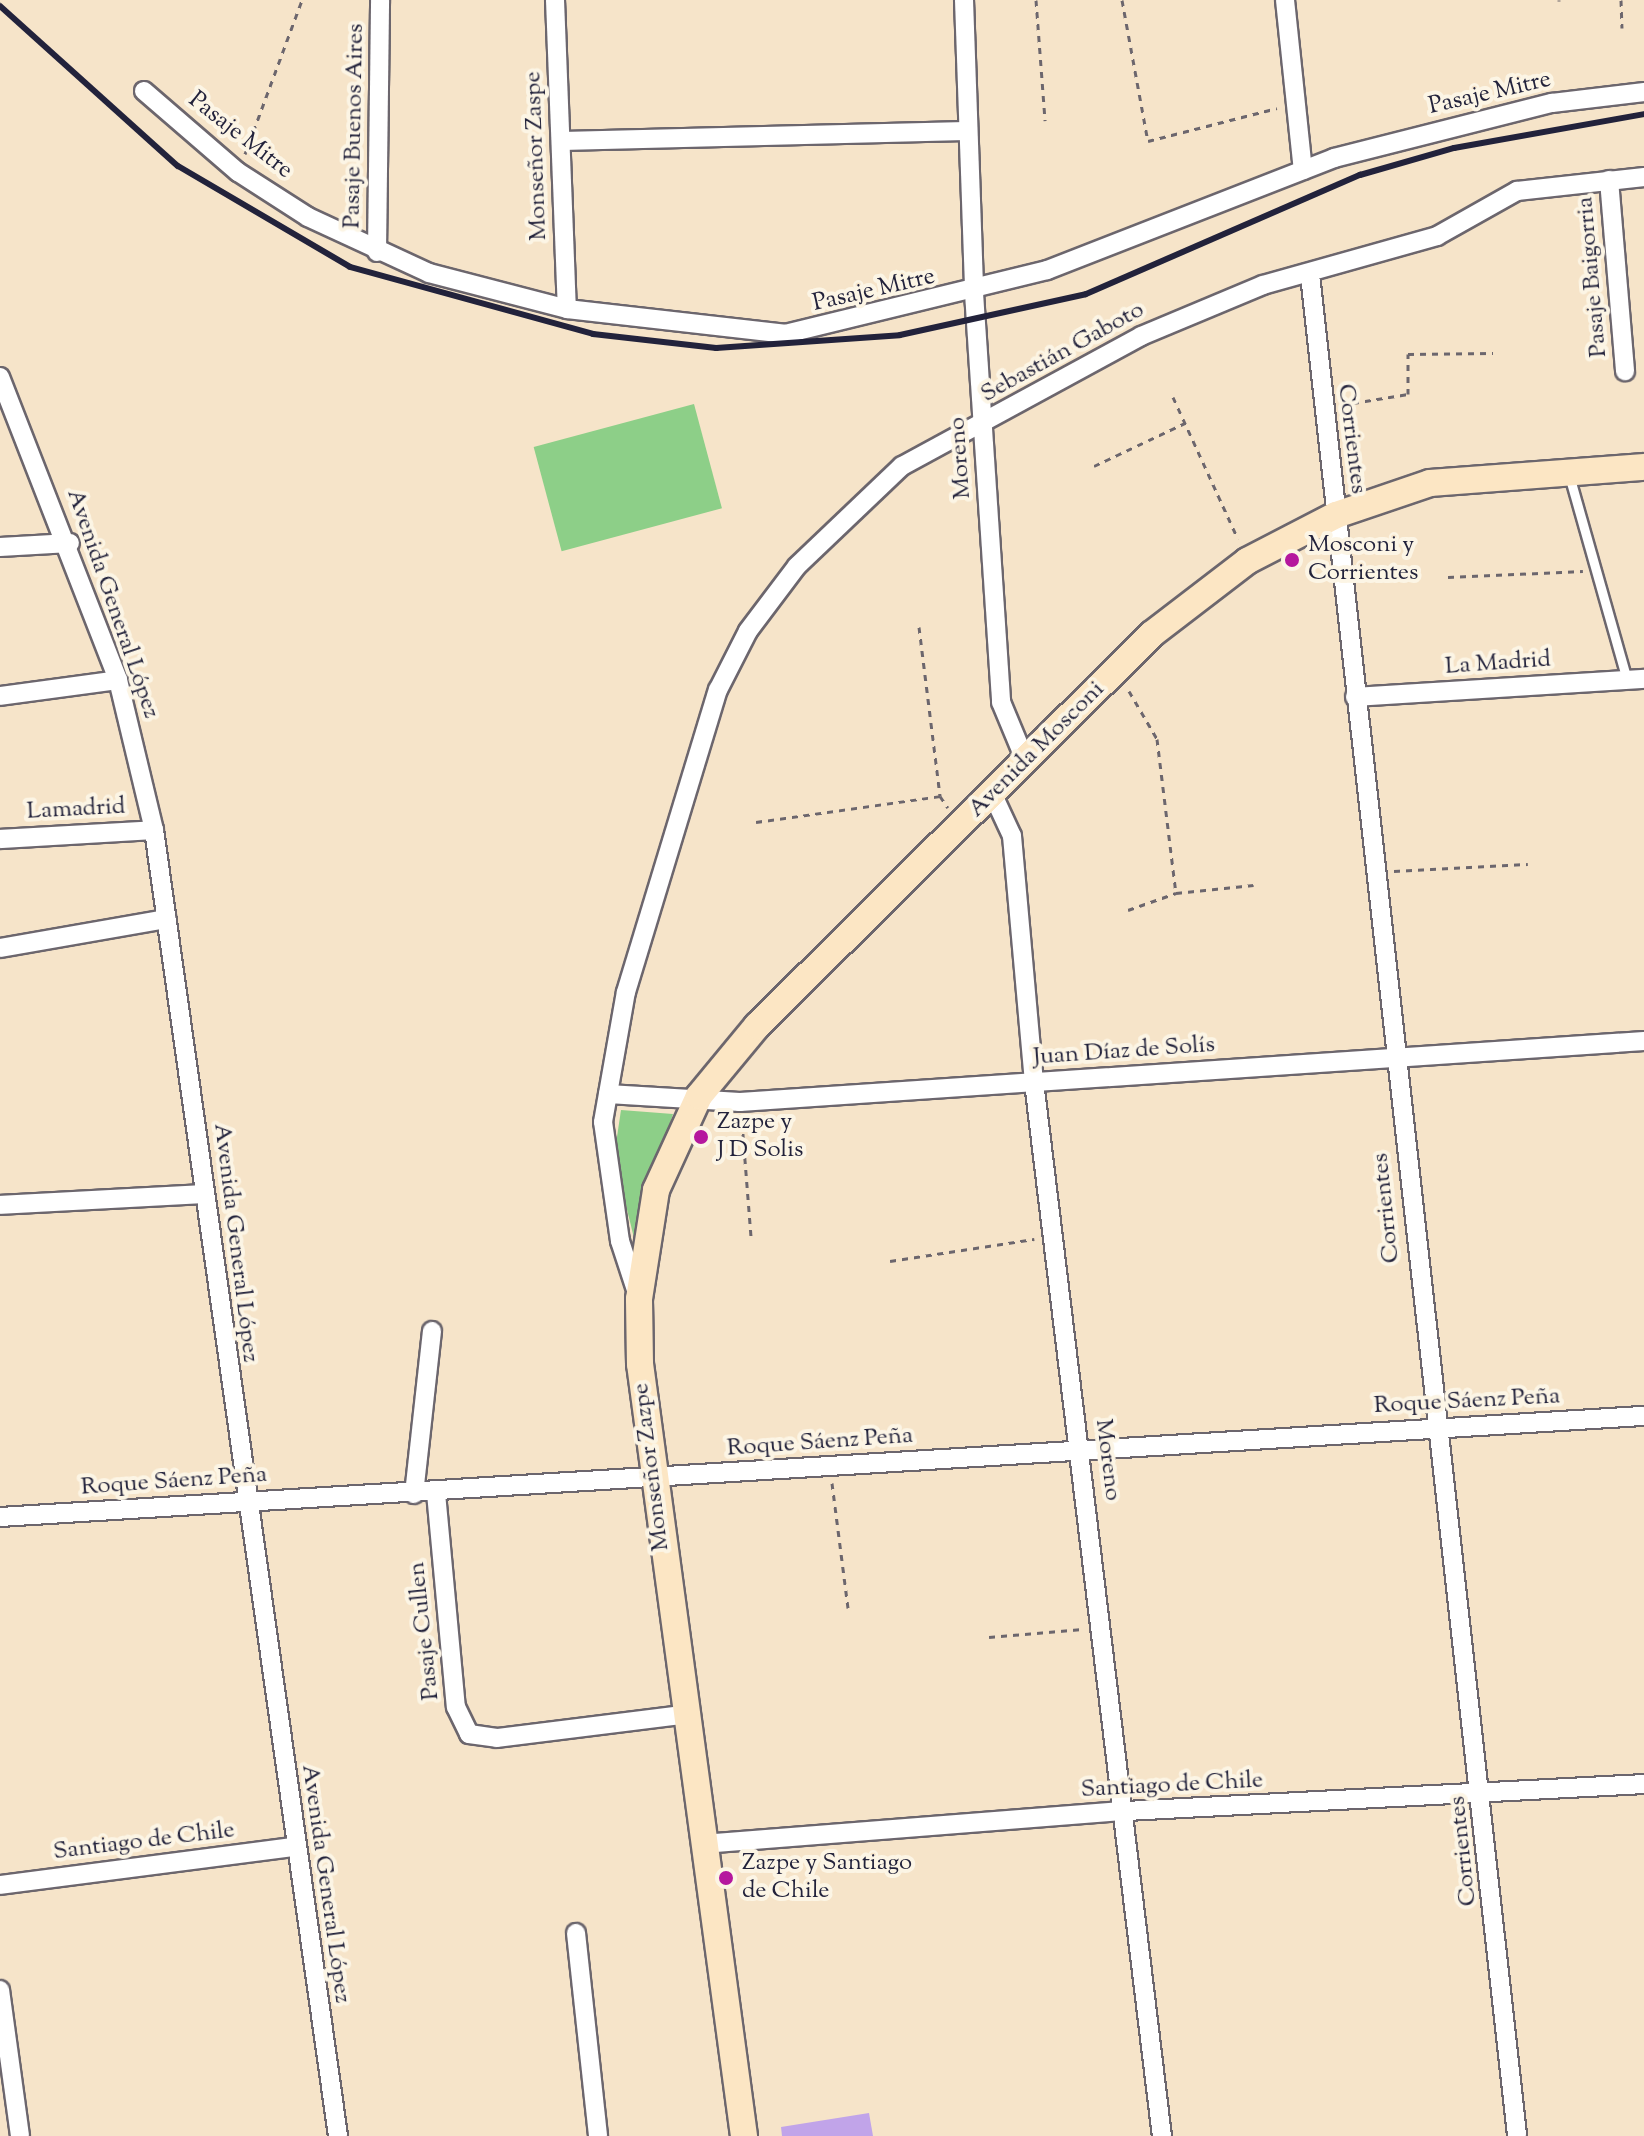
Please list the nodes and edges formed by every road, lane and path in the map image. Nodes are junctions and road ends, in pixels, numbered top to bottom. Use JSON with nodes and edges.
{"nodes":[{"id":1,"x":302,"y":0,"type":"edge"},
{"id":2,"x":380,"y":0,"type":"edge"},
{"id":3,"x":555,"y":0,"type":"edge"},
{"id":4,"x":964,"y":0,"type":"edge"},
{"id":5,"x":1036,"y":0,"type":"edge"},
{"id":6,"x":1122,"y":0,"type":"edge"},
{"id":7,"x":1285,"y":0,"type":"edge"},
{"id":8,"x":1621,"y":0,"type":"edge"},
{"id":9,"x":1622,"y":28,"type":"dead end"},
{"id":10,"x":144,"y":91,"type":"dead end"},
{"id":11,"x":1644,"y":92,"type":"edge"},
{"id":12,"x":1291,"y":104,"type":"junction"},
{"id":13,"x":1045,"y":121,"type":"dead end"},
{"id":14,"x":967,"y":131,"type":"junction"},
{"id":15,"x":561,"y":141,"type":"junction"},
{"id":16,"x":1303,"y":170,"type":"junction"},
{"id":17,"x":238,"y":172,"type":"junction"},
{"id":18,"x":1644,"y":177,"type":"edge"},
{"id":19,"x":1609,"y":180,"type":"junction"},
{"id":20,"x":377,"y":252,"type":"junction"},
{"id":21,"x":1310,"y":275,"type":"junction"},
{"id":22,"x":974,"y":293,"type":"junction"},
{"id":23,"x":567,"y":309,"type":"junction"},
{"id":24,"x":1493,"y":353,"type":"dead end"},
{"id":25,"x":1625,"y":371,"type":"dead end"},
{"id":26,"x":0,"y":377,"type":"edge"},
{"id":27,"x":4,"y":396,"type":"edge"},
{"id":28,"x":1173,"y":397,"type":"dead end"},
{"id":29,"x":1321,"y":408,"type":"junction"},
{"id":30,"x":1185,"y":423,"type":"junction"},
{"id":31,"x":982,"y":425,"type":"junction"},
{"id":32,"x":1094,"y":466,"type":"dead end"},
{"id":33,"x":1644,"y":467,"type":"edge"},
{"id":34,"x":1568,"y":471,"type":"junction"},
{"id":35,"x":1336,"y":515,"type":"junction"},
{"id":36,"x":70,"y":543,"type":"junction"},
{"id":37,"x":0,"y":547,"type":"edge"},
{"id":38,"x":1247,"y":561,"type":"junction"},
{"id":39,"x":1599,"y":571,"type":"junction"},
{"id":40,"x":1448,"y":577,"type":"dead end"},
{"id":41,"x":919,"y":627,"type":"dead end"},
{"id":42,"x":1117,"y":670,"type":"junction"},
{"id":43,"x":1636,"y":679,"type":"edge"},
{"id":44,"x":118,"y":680,"type":"junction"},
{"id":45,"x":0,"y":696,"type":"edge"},
{"id":46,"x":1355,"y":697,"type":"junction"},
{"id":47,"x":1026,"y":762,"type":"junction"},
{"id":48,"x":993,"y":795,"type":"junction"},
{"id":49,"x":940,"y":796,"type":"junction"},
{"id":50,"x":678,"y":805,"type":"joint"},
{"id":51,"x":756,"y":822,"type":"dead end"},
{"id":52,"x":961,"y":828,"type":"junction"},
{"id":53,"x":154,"y":830,"type":"junction"},
{"id":54,"x":0,"y":839,"type":"edge"},
{"id":55,"x":1528,"y":864,"type":"dead end"},
{"id":56,"x":1374,"y":872,"type":"junction"},
{"id":57,"x":1254,"y":885,"type":"dead end"},
{"id":58,"x":1176,"y":893,"type":"junction"},
{"id":59,"x":1128,"y":910,"type":"dead end"},
{"id":60,"x":167,"y":919,"type":"junction"},
{"id":61,"x":0,"y":948,"type":"edge"},
{"id":62,"x":1644,"y":1041,"type":"edge"},
{"id":63,"x":1394,"y":1056,"type":"junction"},
{"id":64,"x":1034,"y":1082,"type":"junction"},
{"id":65,"x":608,"y":1094,"type":"junction"},
{"id":66,"x":699,"y":1096,"type":"junction"},
{"id":67,"x":740,"y":1102,"type":"junction"},
{"id":68,"x":205,"y":1194,"type":"junction"},
{"id":69,"x":0,"y":1205,"type":"edge"},
{"id":70,"x":1053,"y":1234,"type":"junction"},
{"id":71,"x":751,"y":1237,"type":"dead end"},
{"id":72,"x":890,"y":1261,"type":"dead end"},
{"id":73,"x":639,"y":1299,"type":"junction"},
{"id":74,"x":432,"y":1331,"type":"dead end"},
{"id":75,"x":1644,"y":1416,"type":"edge"},
{"id":76,"x":1436,"y":1429,"type":"junction"},
{"id":77,"x":1081,"y":1446,"type":"junction"},
{"id":78,"x":830,"y":1467,"type":"junction"},
{"id":79,"x":653,"y":1479,"type":"junction"},
{"id":80,"x":436,"y":1493,"type":"junction"},
{"id":81,"x":414,"y":1494,"type":"junction"},
{"id":82,"x":244,"y":1500,"type":"junction"},
{"id":83,"x":0,"y":1517,"type":"edge"},
{"id":84,"x":848,"y":1608,"type":"dead end"},
{"id":85,"x":1103,"y":1627,"type":"junction"},
{"id":86,"x":989,"y":1637,"type":"dead end"},
{"id":87,"x":682,"y":1715,"type":"junction"},
{"id":88,"x":1644,"y":1784,"type":"edge"},
{"id":89,"x":1483,"y":1795,"type":"junction"},
{"id":90,"x":1126,"y":1811,"type":"junction"},
{"id":91,"x":702,"y":1844,"type":"junction"},
{"id":92,"x":294,"y":1847,"type":"junction"},
{"id":93,"x":0,"y":1885,"type":"edge"},
{"id":94,"x":576,"y":1933,"type":"dead end"},
{"id":95,"x":0,"y":1990,"type":"edge"},
{"id":96,"x":20,"y":2136,"type":"edge"},
{"id":97,"x":338,"y":2136,"type":"edge"},
{"id":98,"x":598,"y":2136,"type":"edge"},
{"id":99,"x":744,"y":2136,"type":"edge"},
{"id":100,"x":1162,"y":2136,"type":"edge"},
{"id":101,"x":1517,"y":2136,"type":"edge"}],
"edges":[{"from":1,"to":17,"type":"path"},
{"from":2,"to":20,"type":"street","name":"Pasaje Buenos Aires"},
{"from":3,"to":15,"type":"street","name":"Monseñor Zaspe"},
{"from":4,"to":14,"type":"street","name":"Moreno"},
{"from":5,"to":13,"type":"path"},
{"from":6,"to":12,"type":"path"},
{"from":7,"to":12,"type":"street"},
{"from":8,"to":9,"type":"path"},
{"from":10,"to":17,"type":"street","name":"Pasaje Mitre"},
{"from":11,"to":16,"type":"street","name":"Pasaje Mitre"},
{"from":12,"to":16,"type":"street"},
{"from":14,"to":15,"type":"street"},
{"from":14,"to":22,"type":"street","name":"Moreno"},
{"from":15,"to":23,"type":"street","name":"Monseñor Zaspe"},
{"from":16,"to":22,"type":"street","name":"Pasaje Mitre"},
{"from":17,"to":20,"type":"street","name":"Pasaje Mitre"},
{"from":18,"to":19,"type":"street","name":"Sebastián Gaboto"},
{"from":19,"to":21,"type":"street","name":"Sebastián Gaboto"},
{"from":19,"to":25,"type":"street","name":"Pasaje Baigorria"},
{"from":20,"to":23,"type":"street","name":"Pasaje Mitre"},
{"from":21,"to":29,"type":"street","name":"Corrientes"},
{"from":21,"to":31,"type":"street","name":"Sebastián Gaboto"},
{"from":22,"to":23,"type":"street","name":"Pasaje Mitre"},
{"from":22,"to":31,"type":"street","name":"Moreno"},
{"from":24,"to":29,"type":"path"},
{"from":26,"to":27,"type":"street","name":"Avenida General López"},
{"from":27,"to":36,"type":"street","name":"Avenida General López"},
{"from":28,"to":30,"type":"path"},
{"from":29,"to":35,"type":"street","name":"Corrientes"},
{"from":30,"to":32,"type":"path"},
{"from":30,"to":38,"type":"path"},
{"from":31,"to":47,"type":"street","name":"Moreno"},
{"from":31,"to":50,"type":"street","name":"Sebastián Gaboto"},
{"from":33,"to":34,"type":"street","name":"Avenida Mosconi"},
{"from":34,"to":35,"type":"street","name":"Avenida Mosconi"},
{"from":34,"to":39,"type":"lane"},
{"from":35,"to":38,"type":"street","name":"Avenida Mosconi"},
{"from":35,"to":46,"type":"street","name":"Corrientes"},
{"from":36,"to":37,"type":"street"},
{"from":36,"to":44,"type":"street","name":"Avenida General López"},
{"from":38,"to":42,"type":"street","name":"Avenida Mosconi"},
{"from":39,"to":40,"type":"path"},
{"from":39,"to":43,"type":"lane"},
{"from":41,"to":49,"type":"path"},
{"from":42,"to":47,"type":"street","name":"Avenida Mosconi"},
{"from":42,"to":58,"type":"path"},
{"from":43,"to":46,"type":"street","name":"La Madrid"},
{"from":44,"to":45,"type":"street"},
{"from":44,"to":53,"type":"street","name":"Avenida General López"},
{"from":46,"to":56,"type":"street","name":"Corrientes"},
{"from":47,"to":48,"type":"street","name":"Avenida Mosconi"},
{"from":48,"to":52,"type":"street","name":"Avenida Mosconi"},
{"from":48,"to":64,"type":"street","name":"Moreno"},
{"from":49,"to":51,"type":"path"},
{"from":49,"to":52,"type":"path"},
{"from":50,"to":65,"type":"street","name":"Monseñor Zazpe"},
{"from":52,"to":66,"type":"street","name":"Avenida Mosconi"},
{"from":53,"to":54,"type":"street","name":"Lamadrid"},
{"from":53,"to":60,"type":"street","name":"Avenida General López"},
{"from":55,"to":56,"type":"path"},
{"from":56,"to":63,"type":"street","name":"Corrientes"},
{"from":57,"to":58,"type":"path"},
{"from":58,"to":59,"type":"path"},
{"from":60,"to":61,"type":"street"},
{"from":60,"to":68,"type":"street","name":"Avenida General López"},
{"from":62,"to":63,"type":"street","name":"Juan Díaz de Solís"},
{"from":63,"to":64,"type":"street","name":"Juan Díaz de Solís"},
{"from":63,"to":76,"type":"street","name":"Corrientes"},
{"from":64,"to":67,"type":"street","name":"Juan Díaz de Solís"},
{"from":64,"to":70,"type":"street","name":"Moreno"},
{"from":65,"to":66,"type":"street","name":"Juan Díaz de Solís"},
{"from":65,"to":73,"type":"street","name":"Monseñor Zazpe"},
{"from":66,"to":67,"type":"street","name":"Juan Díaz de Solís"},
{"from":66,"to":73,"type":"street","name":"Avenida Mosconi"},
{"from":67,"to":71,"type":"path"},
{"from":68,"to":69,"type":"street"},
{"from":68,"to":82,"type":"street","name":"Avenida General López"},
{"from":70,"to":72,"type":"path"},
{"from":70,"to":77,"type":"street","name":"Moreno"},
{"from":73,"to":79,"type":"street","name":"Monseñor Zazpe"},
{"from":74,"to":81,"type":"street"},
{"from":75,"to":76,"type":"street","name":"Roque Sáenz Peña"},
{"from":76,"to":77,"type":"street","name":"Roque Sáenz Peña"},
{"from":76,"to":89,"type":"street","name":"Corrientes"},
{"from":77,"to":78,"type":"street","name":"Roque Sáenz Peña"},
{"from":77,"to":85,"type":"street","name":"Moreno"},
{"from":78,"to":79,"type":"street","name":"Roque Sáenz Peña"},
{"from":78,"to":84,"type":"path"},
{"from":79,"to":80,"type":"street","name":"Roque Sáenz Peña"},
{"from":79,"to":87,"type":"street","name":"Monseñor Zazpe"},
{"from":80,"to":81,"type":"street","name":"Roque Sáenz Peña"},
{"from":80,"to":87,"type":"street","name":"Pasaje Cullen"},
{"from":81,"to":82,"type":"street","name":"Roque Sáenz Peña"},
{"from":82,"to":83,"type":"street","name":"Roque Sáenz Peña"},
{"from":82,"to":92,"type":"street","name":"Avenida General López"},
{"from":85,"to":86,"type":"path"},
{"from":85,"to":90,"type":"street","name":"Moreno"},
{"from":87,"to":91,"type":"street","name":"Monseñor Zazpe"},
{"from":88,"to":89,"type":"street","name":"Santiago de Chile"},
{"from":89,"to":90,"type":"street","name":"Santiago de Chile"},
{"from":89,"to":101,"type":"street","name":"Corrientes"},
{"from":90,"to":91,"type":"street","name":"Santiago de Chile"},
{"from":90,"to":100,"type":"street","name":"Moreno"},
{"from":91,"to":99,"type":"street","name":"Monseñor Zazpe"},
{"from":92,"to":93,"type":"street","name":"Santiago de Chile"},
{"from":92,"to":97,"type":"street","name":"Avenida General López"},
{"from":94,"to":98,"type":"street"},
{"from":95,"to":96,"type":"street"}]}
